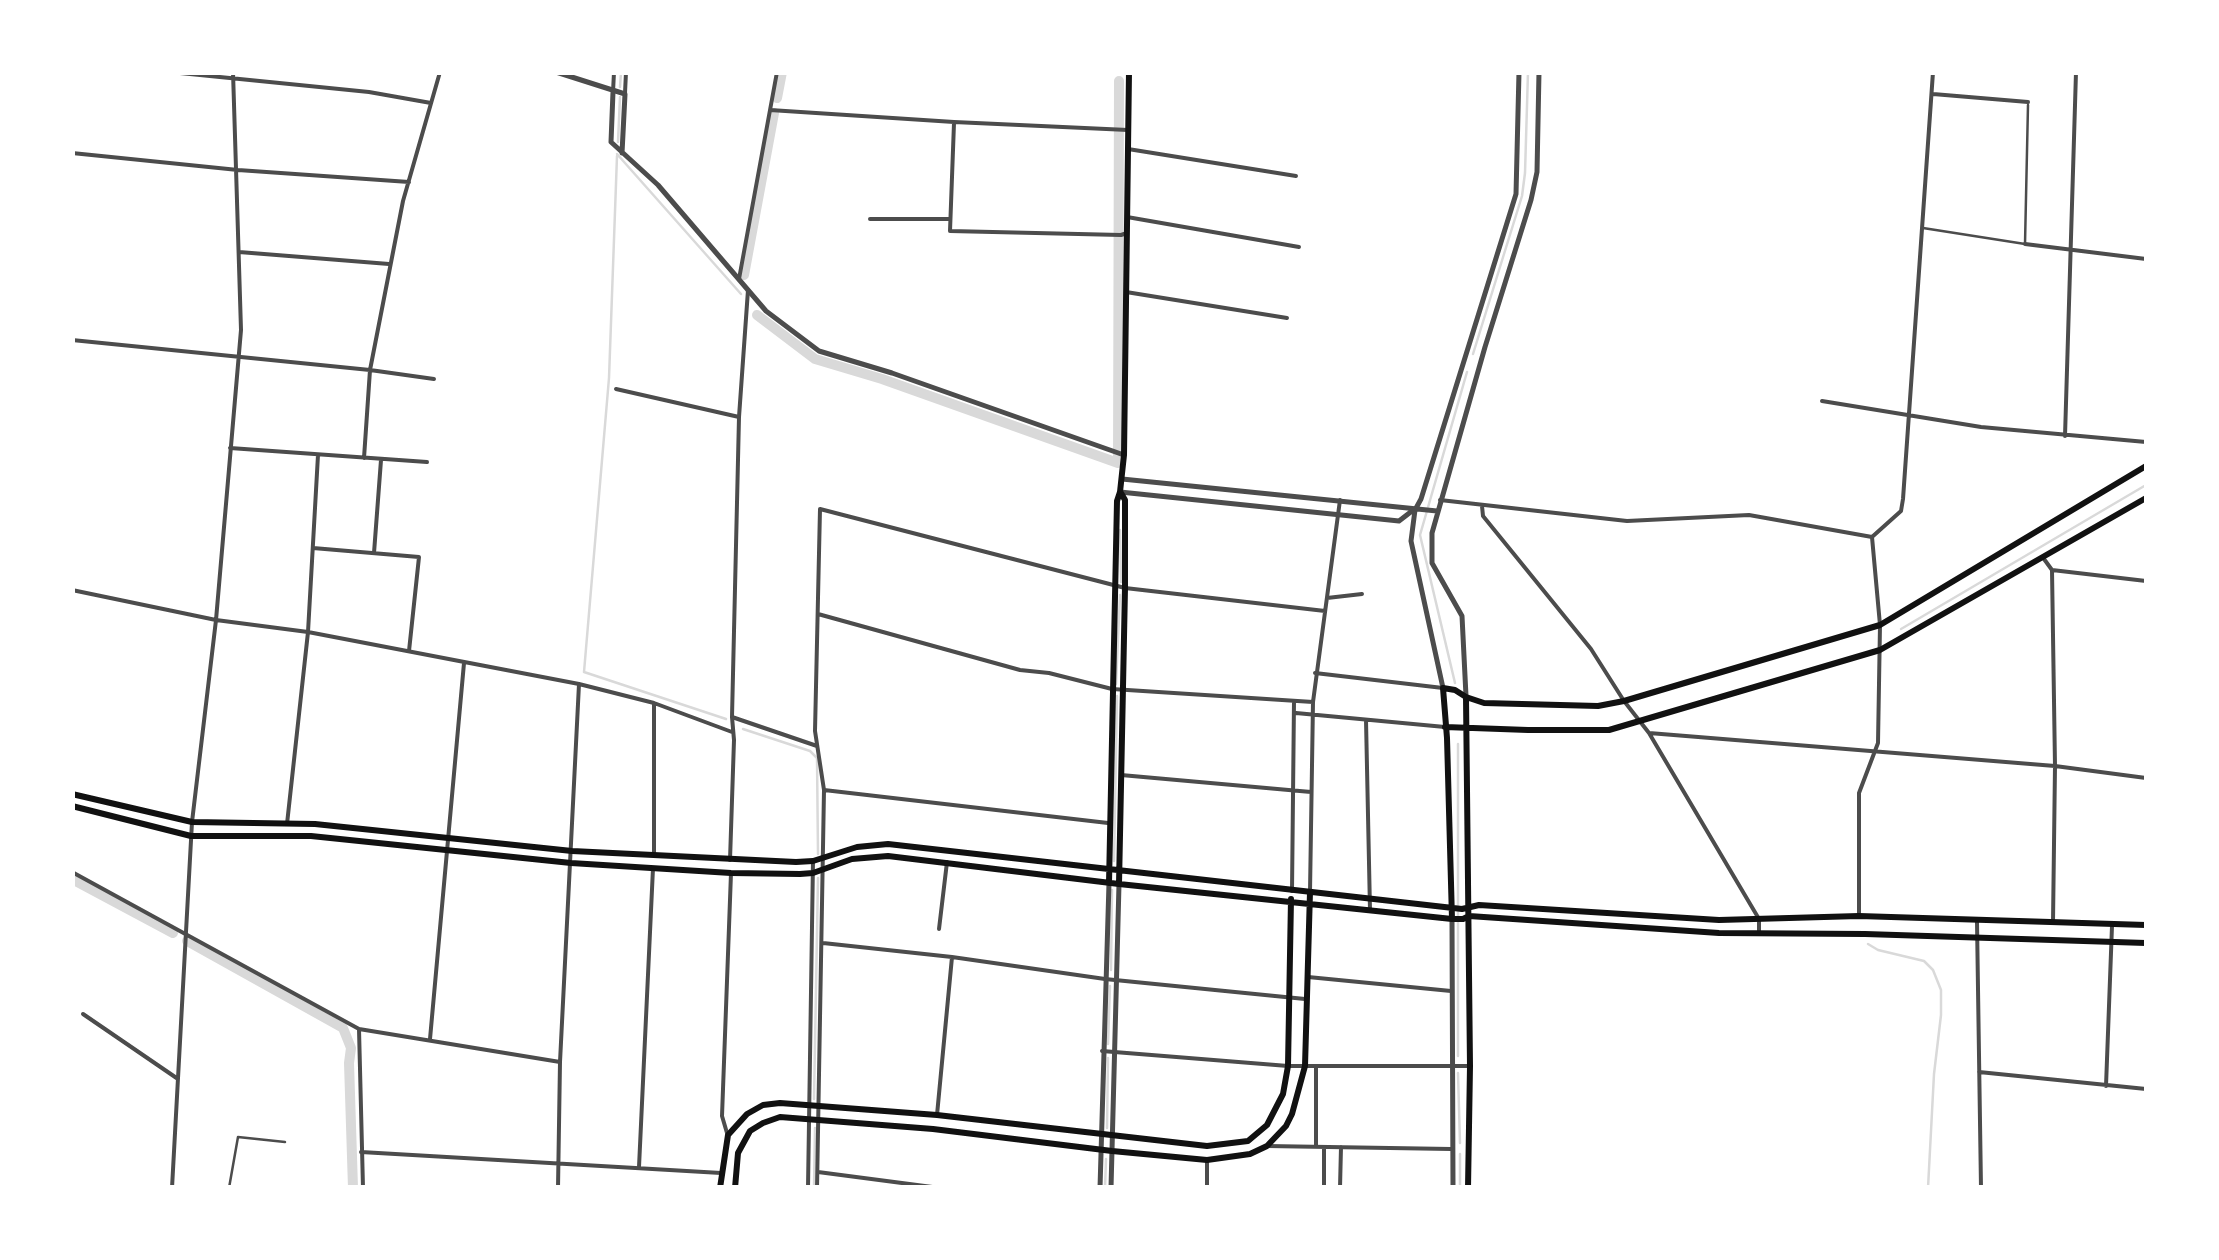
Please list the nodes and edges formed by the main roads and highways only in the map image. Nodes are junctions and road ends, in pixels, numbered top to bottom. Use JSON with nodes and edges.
{"nodes":[{"id":1,"x":1129,"y":72,"type":"edge"},
{"id":2,"x":2146,"y":466,"type":"edge"},
{"id":3,"x":1120,"y":492,"type":"junction"},
{"id":4,"x":2146,"y":498,"type":"edge"},
{"id":5,"x":1466,"y":697,"type":"junction"},
{"id":6,"x":1456,"y":727,"type":"junction"},
{"id":7,"x":72,"y":794,"type":"edge"},
{"id":8,"x":72,"y":806,"type":"edge"},
{"id":9,"x":1108,"y":870,"type":"junction"},
{"id":10,"x":1119,"y":871,"type":"junction"},
{"id":11,"x":1109,"y":883,"type":"junction"},
{"id":12,"x":1118,"y":884,"type":"junction"},
{"id":13,"x":1292,"y":890,"type":"junction"},
{"id":14,"x":1310,"y":892,"type":"junction"},
{"id":15,"x":1291,"y":901,"type":"junction"},
{"id":16,"x":1310,"y":904,"type":"junction"},
{"id":17,"x":1452,"y":908,"type":"junction"},
{"id":18,"x":1466,"y":908,"type":"junction"},
{"id":19,"x":1466,"y":918,"type":"junction"},
{"id":20,"x":1452,"y":919,"type":"junction"},
{"id":21,"x":2146,"y":925,"type":"edge"},
{"id":22,"x":2146,"y":943,"type":"edge"},
{"id":23,"x":720,"y":1188,"type":"edge"},
{"id":24,"x":735,"y":1188,"type":"edge"},
{"id":25,"x":1468,"y":1188,"type":"edge"}],
"edges":[{"from":1,"to":3,"type":"main road"},
{"from":2,"to":5,"type":"main road"},
{"from":3,"to":9,"type":"main road"},
{"from":3,"to":10,"type":"main road"},
{"from":4,"to":6,"type":"main road"},
{"from":5,"to":6,"type":"main road"},
{"from":5,"to":6,"type":"main road"},
{"from":6,"to":17,"type":"main road"},
{"from":6,"to":18,"type":"main road"},
{"from":7,"to":9,"type":"main road"},
{"from":8,"to":11,"type":"main road"},
{"from":9,"to":10,"type":"main road"},
{"from":9,"to":11,"type":"main road"},
{"from":10,"to":12,"type":"main road"},
{"from":10,"to":13,"type":"main road"},
{"from":11,"to":12,"type":"main road"},
{"from":12,"to":15,"type":"main road"},
{"from":13,"to":14,"type":"main road"},
{"from":13,"to":15,"type":"main road"},
{"from":14,"to":16,"type":"main road"},
{"from":14,"to":17,"type":"main road"},
{"from":15,"to":16,"type":"main road"},
{"from":15,"to":23,"type":"main road"},
{"from":16,"to":20,"type":"main road"},
{"from":16,"to":24,"type":"main road"},
{"from":17,"to":18,"type":"main road"},
{"from":17,"to":20,"type":"main road"},
{"from":18,"to":19,"type":"main road"},
{"from":18,"to":21,"type":"main road"},
{"from":19,"to":20,"type":"main road"},
{"from":19,"to":22,"type":"main road"},
{"from":19,"to":25,"type":"main road"}]}
